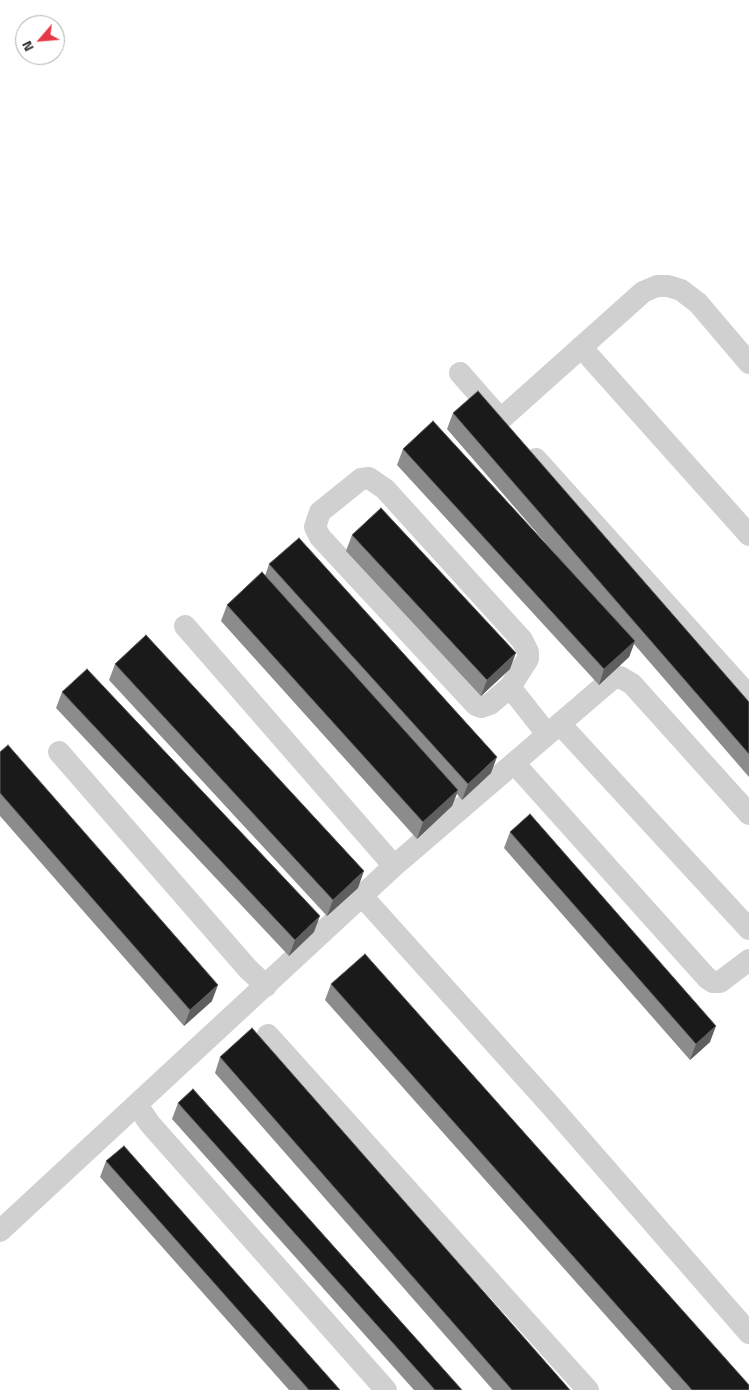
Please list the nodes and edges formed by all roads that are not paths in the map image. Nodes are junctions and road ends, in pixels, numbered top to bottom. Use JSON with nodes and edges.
{"nodes":[{"id":1,"x":581,"y":347,"type":"junction"},
{"id":2,"x":749,"y":363,"type":"edge"},
{"id":3,"x":460,"y":373,"type":"dead end"},
{"id":4,"x":512,"y":432,"type":"junction"},
{"id":5,"x":749,"y":535,"type":"edge"},
{"id":6,"x":185,"y":626,"type":"dead end"},
{"id":7,"x":510,"y":687,"type":"junction"},
{"id":8,"x":749,"y":696,"type":"edge"},
{"id":9,"x":553,"y":729,"type":"junction"},
{"id":10,"x":59,"y":752,"type":"dead end"},
{"id":11,"x":514,"y":763,"type":"junction"},
{"id":12,"x":749,"y":814,"type":"edge"},
{"id":13,"x":394,"y":866,"type":"junction"},
{"id":14,"x":362,"y":896,"type":"junction"},
{"id":15,"x":749,"y":929,"type":"edge"},
{"id":16,"x":749,"y":960,"type":"edge"},
{"id":17,"x":266,"y":986,"type":"junction"},
{"id":18,"x":268,"y":1035,"type":"dead end"},
{"id":19,"x":137,"y":1105,"type":"junction"},
{"id":20,"x":0,"y":1231,"type":"edge"},
{"id":21,"x":749,"y":1333,"type":"edge"},
{"id":22,"x":386,"y":1390,"type":"edge"},
{"id":23,"x":588,"y":1390,"type":"edge"}],
"edges":[{"from":1,"to":2,"type":"street"},
{"from":1,"to":4,"type":"street"},
{"from":1,"to":5,"type":"street"},
{"from":3,"to":4,"type":"street"},
{"from":4,"to":8,"type":"street"},
{"from":6,"to":13,"type":"street"},
{"from":7,"to":7,"type":"street"},
{"from":7,"to":9,"type":"street"},
{"from":9,"to":11,"type":"street"},
{"from":9,"to":12,"type":"street"},
{"from":9,"to":15,"type":"street"},
{"from":10,"to":17,"type":"street"},
{"from":11,"to":13,"type":"street"},
{"from":11,"to":16,"type":"street"},
{"from":13,"to":14,"type":"street"},
{"from":14,"to":17,"type":"street"},
{"from":14,"to":21,"type":"street"},
{"from":17,"to":19,"type":"street"},
{"from":18,"to":23,"type":"street"},
{"from":19,"to":20,"type":"street"},
{"from":19,"to":22,"type":"street"}]}
